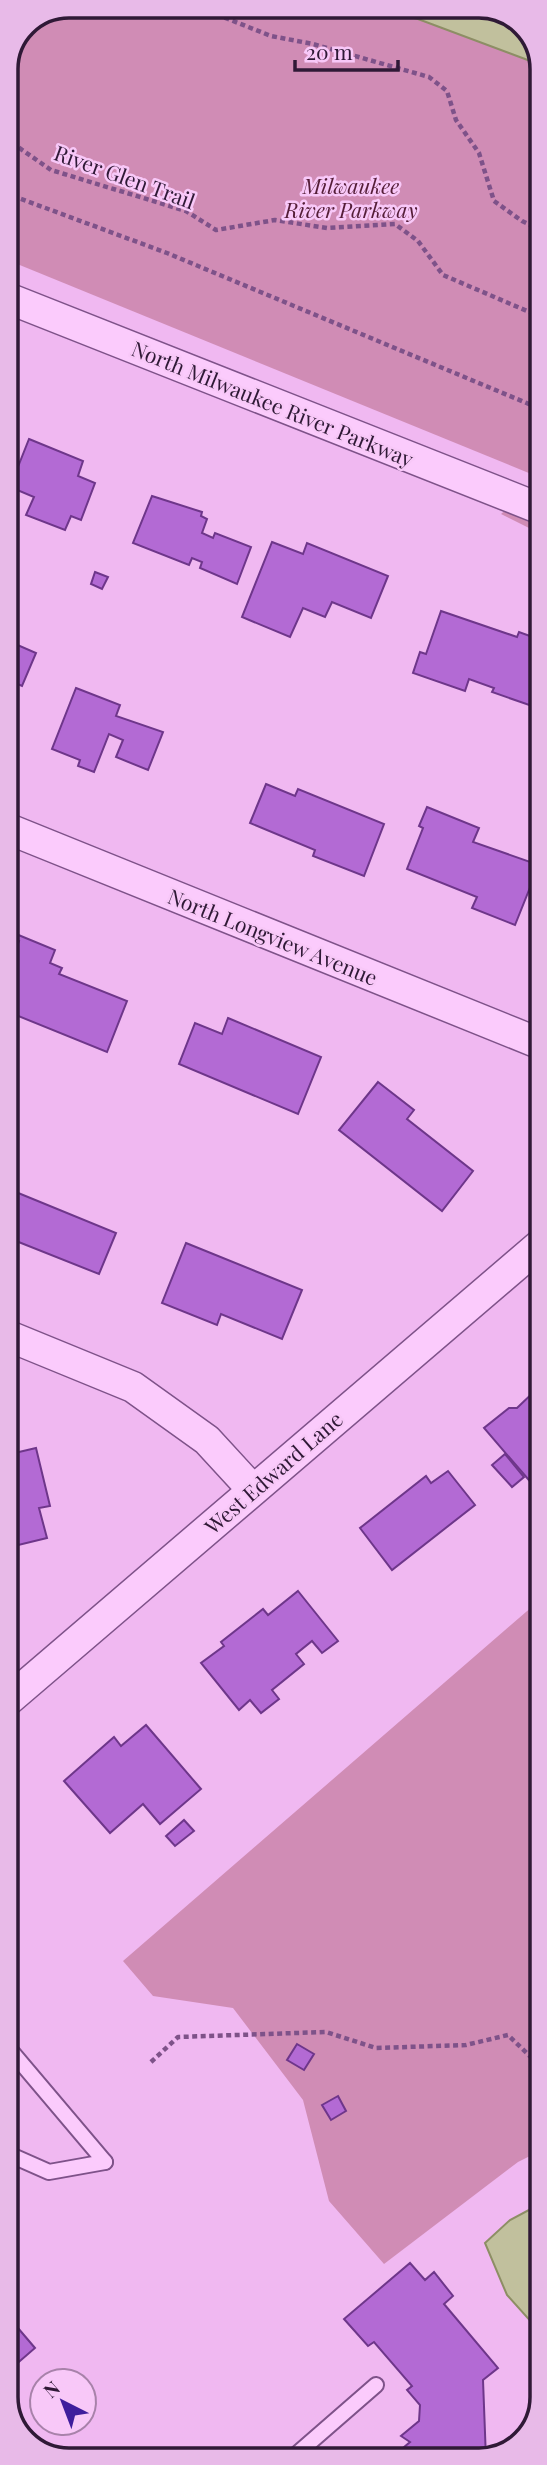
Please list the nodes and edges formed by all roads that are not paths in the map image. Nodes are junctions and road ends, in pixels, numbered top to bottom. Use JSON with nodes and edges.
{"nodes":[{"id":1,"x":18,"y":302,"type":"edge"},
{"id":2,"x":530,"y":505,"type":"edge"},
{"id":3,"x":18,"y":833,"type":"edge"},
{"id":4,"x":530,"y":1040,"type":"edge"},
{"id":5,"x":530,"y":1253,"type":"edge"},
{"id":6,"x":18,"y":1340,"type":"edge"},
{"id":7,"x":253,"y":1490,"type":"junction"},
{"id":8,"x":18,"y":1692,"type":"edge"},
{"id":9,"x":18,"y":2059,"type":"edge"},
{"id":10,"x":18,"y":2158,"type":"edge"},
{"id":11,"x":376,"y":2385,"type":"dead end"},
{"id":12,"x":304,"y":2448,"type":"edge"}],
"edges":[{"from":1,"to":2,"type":"street","name":"North Milwaukee River Parkway"},
{"from":3,"to":4,"type":"street","name":"North Longview Avenue"},
{"from":5,"to":7,"type":"street","name":"West Edward Lane"},
{"from":6,"to":7,"type":"street"},
{"from":7,"to":8,"type":"street","name":"West Edward Lane"},
{"from":9,"to":10,"type":"lane"},
{"from":11,"to":12,"type":"lane"}]}
